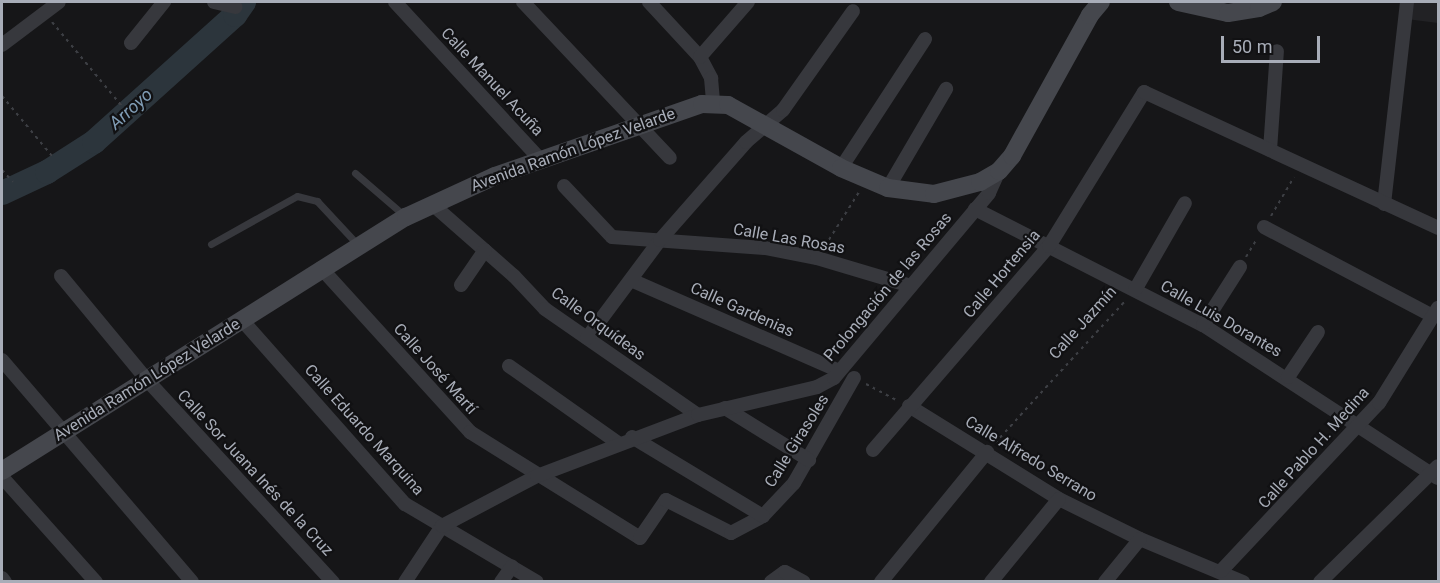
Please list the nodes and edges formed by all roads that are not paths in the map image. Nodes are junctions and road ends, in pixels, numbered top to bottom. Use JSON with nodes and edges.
{"nodes":[{"id":1,"x":59,"y":2,"type":"edge"},
{"id":2,"x":164,"y":2,"type":"edge"},
{"id":3,"x":214,"y":2,"type":"edge"},
{"id":4,"x":395,"y":2,"type":"edge"},
{"id":5,"x":523,"y":2,"type":"edge"},
{"id":6,"x":649,"y":2,"type":"edge"},
{"id":7,"x":748,"y":2,"type":"edge"},
{"id":8,"x":1101,"y":2,"type":"edge"},
{"id":9,"x":1178,"y":2,"type":"edge"},
{"id":10,"x":1273,"y":2,"type":"edge"},
{"id":11,"x":1407,"y":2,"type":"edge"},
{"id":12,"x":235,"y":7,"type":"dead end"},
{"id":13,"x":853,"y":11,"type":"dead end"},
{"id":14,"x":925,"y":39,"type":"dead end"},
{"id":15,"x":131,"y":43,"type":"dead end"},
{"id":16,"x":2,"y":45,"type":"edge"},
{"id":17,"x":1277,"y":51,"type":"dead end"},
{"id":18,"x":700,"y":57,"type":"junction"},
{"id":19,"x":946,"y":89,"type":"dead end"},
{"id":20,"x":713,"y":103,"type":"junction"},
{"id":21,"x":637,"y":125,"type":"junction"},
{"id":22,"x":765,"y":126,"type":"junction"},
{"id":23,"x":1270,"y":150,"type":"junction"},
{"id":24,"x":670,"y":158,"type":"dead end"},
{"id":25,"x":540,"y":159,"type":"junction"},
{"id":26,"x":841,"y":168,"type":"junction"},
{"id":27,"x":999,"y":171,"type":"junction"},
{"id":28,"x":355,"y":173,"type":"dead end"},
{"id":29,"x":564,"y":186,"type":"dead end"},
{"id":30,"x":888,"y":188,"type":"junction"},
{"id":31,"x":1185,"y":203,"type":"dead end"},
{"id":32,"x":432,"y":204,"type":"junction"},
{"id":33,"x":1384,"y":204,"type":"junction"},
{"id":34,"x":975,"y":209,"type":"junction"},
{"id":35,"x":406,"y":217,"type":"junction"},
{"id":36,"x":1264,"y":227,"type":"dead end"},
{"id":37,"x":1438,"y":228,"type":"edge"},
{"id":38,"x":660,"y":240,"type":"junction"},
{"id":39,"x":211,"y":244,"type":"dead end"},
{"id":40,"x":358,"y":245,"type":"junction"},
{"id":41,"x":1049,"y":246,"type":"junction"},
{"id":42,"x":485,"y":250,"type":"junction"},
{"id":43,"x":1240,"y":267,"type":"dead end"},
{"id":44,"x":321,"y":268,"type":"junction"},
{"id":45,"x":61,"y":276,"type":"dead end"},
{"id":46,"x":631,"y":280,"type":"junction"},
{"id":47,"x":461,"y":285,"type":"dead end"},
{"id":48,"x":911,"y":286,"type":"junction"},
{"id":49,"x":1136,"y":290,"type":"junction"},
{"id":50,"x":1436,"y":312,"type":"edge"},
{"id":51,"x":242,"y":320,"type":"junction"},
{"id":52,"x":1203,"y":326,"type":"junction"},
{"id":53,"x":1318,"y":332,"type":"dead end"},
{"id":54,"x":587,"y":338,"type":"junction"},
{"id":55,"x":2,"y":360,"type":"edge"},
{"id":56,"x":509,"y":366,"type":"dead end"},
{"id":57,"x":839,"y":371,"type":"junction"},
{"id":58,"x":1288,"y":377,"type":"junction"},
{"id":59,"x":854,"y":378,"type":"road end"},
{"id":60,"x":147,"y":380,"type":"junction"},
{"id":61,"x":909,"y":406,"type":"junction"},
{"id":62,"x":725,"y":408,"type":"junction"},
{"id":63,"x":698,"y":415,"type":"junction"},
{"id":64,"x":1358,"y":429,"type":"junction"},
{"id":65,"x":62,"y":434,"type":"junction"},
{"id":66,"x":633,"y":437,"type":"junction"},
{"id":67,"x":618,"y":443,"type":"junction"},
{"id":68,"x":873,"y":450,"type":"dead end"},
{"id":69,"x":987,"y":452,"type":"junction"},
{"id":70,"x":809,"y":460,"type":"junction"},
{"id":71,"x":2,"y":471,"type":"edge"},
{"id":72,"x":1436,"y":472,"type":"edge"},
{"id":73,"x":537,"y":476,"type":"junction"},
{"id":74,"x":2,"y":477,"type":"edge"},
{"id":75,"x":1059,"y":499,"type":"junction"},
{"id":76,"x":763,"y":516,"type":"junction"},
{"id":77,"x":442,"y":526,"type":"junction"},
{"id":78,"x":731,"y":533,"type":"joint"},
{"id":79,"x":1140,"y":539,"type":"junction"},
{"id":80,"x":512,"y":566,"type":"junction"},
{"id":81,"x":1221,"y":572,"type":"junction"},
{"id":82,"x":2,"y":578,"type":"edge"},
{"id":83,"x":5,"y":582,"type":"edge"},
{"id":84,"x":96,"y":582,"type":"edge"},
{"id":85,"x":192,"y":582,"type":"edge"},
{"id":86,"x":333,"y":582,"type":"edge"},
{"id":87,"x":405,"y":582,"type":"edge"},
{"id":88,"x":501,"y":582,"type":"edge"},
{"id":89,"x":537,"y":582,"type":"edge"},
{"id":90,"x":771,"y":582,"type":"edge"},
{"id":91,"x":804,"y":582,"type":"edge"},
{"id":92,"x":881,"y":582,"type":"edge"},
{"id":93,"x":991,"y":582,"type":"edge"},
{"id":94,"x":1105,"y":582,"type":"edge"},
{"id":95,"x":1243,"y":582,"type":"edge"},
{"id":96,"x":1320,"y":582,"type":"edge"}],
"edges":[{"from":1,"to":16,"type":"street"},
{"from":2,"to":15,"type":"street"},
{"from":3,"to":12,"type":"street"},
{"from":4,"to":25,"type":"street","name":"Calle Manuel Acuña"},
{"from":5,"to":21,"type":"street"},
{"from":6,"to":18,"type":"street"},
{"from":7,"to":18,"type":"street"},
{"from":8,"to":27,"type":"main road"},
{"from":9,"to":10,"type":"main road"},
{"from":11,"to":33,"type":"street"},
{"from":13,"to":22,"type":"street"},
{"from":14,"to":26,"type":"street"},
{"from":17,"to":23,"type":"street"},
{"from":18,"to":20,"type":"street"},
{"from":19,"to":30,"type":"street"},
{"from":20,"to":21,"type":"main road","name":"Avenida Ramón López Velarde"},
{"from":20,"to":22,"type":"main road"},
{"from":21,"to":24,"type":"street"},
{"from":21,"to":25,"type":"main road","name":"Avenida Ramón López Velarde"},
{"from":22,"to":26,"type":"main road"},
{"from":22,"to":38,"type":"street"},
{"from":23,"to":33,"type":"street"},
{"from":23,"to":41,"type":"street","name":"Calle Hortensia"},
{"from":25,"to":32,"type":"main road","name":"Avenida Ramón López Velarde"},
{"from":26,"to":30,"type":"main road"},
{"from":27,"to":30,"type":"main road"},
{"from":27,"to":34,"type":"street","name":"Prolongación de las Rosas"},
{"from":28,"to":35,"type":"lane"},
{"from":29,"to":38,"type":"street"},
{"from":31,"to":49,"type":"street","name":"Calle Jazmín"},
{"from":32,"to":35,"type":"main road","name":"Avenida Ramón López Velarde"},
{"from":32,"to":42,"type":"street","name":"Calle Orquídeas"},
{"from":33,"to":37,"type":"street"},
{"from":34,"to":41,"type":"street","name":"Calle Luis Dorantes"},
{"from":34,"to":48,"type":"street","name":"Prolongación de las Rosas"},
{"from":35,"to":40,"type":"main road","name":"Avenida Ramón López Velarde"},
{"from":36,"to":50,"type":"street"},
{"from":38,"to":46,"type":"street"},
{"from":38,"to":48,"type":"street","name":"Calle Las Rosas"},
{"from":39,"to":40,"type":"lane"},
{"from":40,"to":44,"type":"main road","name":"Avenida Ramón López Velarde"},
{"from":41,"to":49,"type":"street","name":"Calle Luis Dorantes"},
{"from":41,"to":61,"type":"street","name":"Calle Hortensia"},
{"from":42,"to":47,"type":"street"},
{"from":42,"to":54,"type":"street","name":"Calle Orquídeas"},
{"from":43,"to":52,"type":"street"},
{"from":44,"to":51,"type":"main road","name":"Avenida Ramón López Velarde"},
{"from":44,"to":73,"type":"street","name":"Calle José Martí"},
{"from":45,"to":60,"type":"street","name":"Calle Sor Juana Inés de la Cruz"},
{"from":46,"to":54,"type":"street"},
{"from":46,"to":57,"type":"street","name":"Calle Gardenias"},
{"from":48,"to":57,"type":"street","name":"Prolongación de las Rosas"},
{"from":49,"to":52,"type":"street","name":"Calle Luis Dorantes"},
{"from":50,"to":64,"type":"street","name":"Calle Pablo H. Medina"},
{"from":51,"to":60,"type":"main road","name":"Avenida Ramón López Velarde"},
{"from":51,"to":77,"type":"street","name":"Calle Eduardo Marquina"},
{"from":52,"to":58,"type":"street","name":"Calle Luis Dorantes"},
{"from":53,"to":58,"type":"street"},
{"from":54,"to":63,"type":"street","name":"Calle Orquídeas"},
{"from":55,"to":65,"type":"street"},
{"from":56,"to":67,"type":"street"},
{"from":57,"to":62,"type":"street","name":"Prolongación de las Rosas"},
{"from":58,"to":64,"type":"street","name":"Calle Luis Dorantes"},
{"from":59,"to":70,"type":"street","name":"Calle Girasoles"},
{"from":60,"to":65,"type":"main road","name":"Avenida Ramón López Velarde"},
{"from":60,"to":86,"type":"street","name":"Calle Sor Juana Inés de la Cruz"},
{"from":61,"to":68,"type":"street","name":"Calle Hortensia"},
{"from":61,"to":69,"type":"street","name":"Calle Alfredo Serrano"},
{"from":62,"to":63,"type":"street","name":"Prolongación de las Rosas"},
{"from":62,"to":70,"type":"street"},
{"from":63,"to":66,"type":"street","name":"Prolongación de las Rosas"},
{"from":64,"to":72,"type":"street","name":"Calle Luis Dorantes"},
{"from":64,"to":81,"type":"street","name":"Calle Pablo H. Medina"},
{"from":65,"to":71,"type":"main road","name":"Avenida Ramón López Velarde"},
{"from":65,"to":85,"type":"street"},
{"from":66,"to":67,"type":"street","name":"Prolongación de las Rosas"},
{"from":66,"to":76,"type":"street"},
{"from":67,"to":73,"type":"street","name":"Prolongación de las Rosas"},
{"from":69,"to":75,"type":"street","name":"Calle Alfredo Serrano"},
{"from":69,"to":92,"type":"street"},
{"from":70,"to":76,"type":"street","name":"Calle Girasoles"},
{"from":72,"to":96,"type":"street"},
{"from":73,"to":77,"type":"street","name":"Prolongación de las Rosas"},
{"from":73,"to":78,"type":"street","name":"Calle José Martí"},
{"from":74,"to":84,"type":"street"},
{"from":75,"to":79,"type":"street","name":"Calle Alfredo Serrano"},
{"from":75,"to":93,"type":"street"},
{"from":76,"to":78,"type":"street","name":"Calle Girasoles"},
{"from":77,"to":80,"type":"street","name":"Calle Eduardo Marquina"},
{"from":77,"to":87,"type":"street","name":"Prolongación de las Rosas"},
{"from":79,"to":81,"type":"street","name":"Calle Alfredo Serrano"},
{"from":79,"to":94,"type":"street"},
{"from":80,"to":88,"type":"street"},
{"from":80,"to":89,"type":"street","name":"Calle Eduardo Marquina"},
{"from":81,"to":95,"type":"street","name":"Calle Alfredo Serrano"},
{"from":82,"to":83,"type":"street"},
{"from":90,"to":91,"type":"street"}]}
